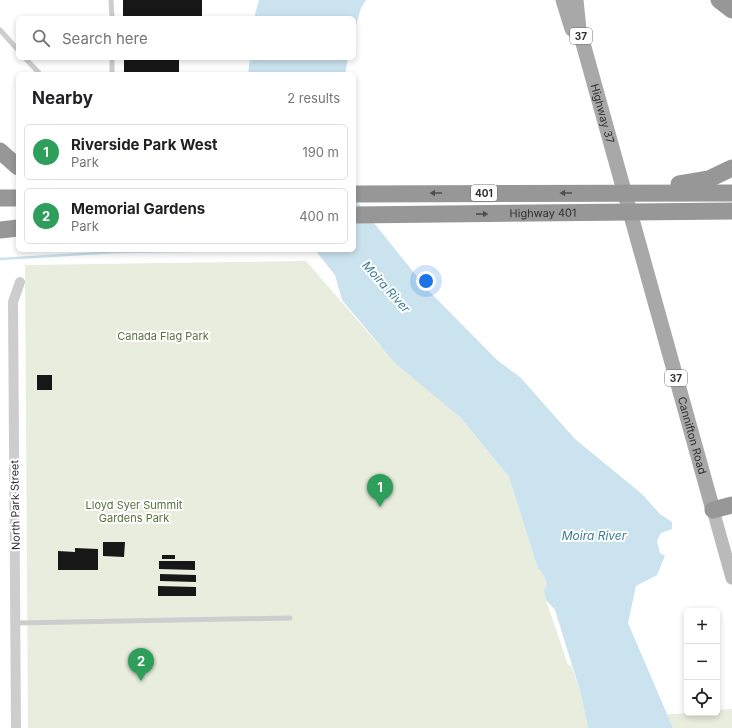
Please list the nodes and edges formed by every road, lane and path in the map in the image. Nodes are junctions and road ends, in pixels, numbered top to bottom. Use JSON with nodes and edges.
{"nodes":[{"id":1,"x":111,"y":0,"type":"edge"},
{"id":2,"x":563,"y":0,"type":"edge"},
{"id":3,"x":576,"y":0,"type":"edge"},
{"id":4,"x":585,"y":0,"type":"edge"},
{"id":5,"x":720,"y":0,"type":"edge"},
{"id":6,"x":732,"y":10,"type":"edge"},
{"id":7,"x":112,"y":16,"type":"edge"},
{"id":8,"x":0,"y":30,"type":"edge"},
{"id":9,"x":16,"y":48,"type":"edge"},
{"id":10,"x":27,"y":60,"type":"edge"},
{"id":11,"x":112,"y":60,"type":"edge"},
{"id":12,"x":592,"y":70,"type":"junction"},
{"id":13,"x":38,"y":72,"type":"edge"},
{"id":14,"x":112,"y":72,"type":"edge"},
{"id":15,"x":607,"y":130,"type":"junction"},
{"id":16,"x":0,"y":151,"type":"edge"},
{"id":17,"x":16,"y":165,"type":"edge"},
{"id":18,"x":732,"y":168,"type":"edge"},
{"id":19,"x":605,"y":193,"type":"junction"},
{"id":20,"x":732,"y":193,"type":"edge"},
{"id":21,"x":358,"y":194,"type":"edge"},
{"id":22,"x":0,"y":198,"type":"edge"},
{"id":23,"x":16,"y":198,"type":"edge"},
{"id":24,"x":732,"y":212,"type":"edge"},
{"id":25,"x":590,"y":213,"type":"junction"},
{"id":26,"x":356,"y":215,"type":"edge"},
{"id":27,"x":0,"y":218,"type":"edge"},
{"id":28,"x":16,"y":218,"type":"edge"},
{"id":29,"x":732,"y":222,"type":"edge"},
{"id":30,"x":16,"y":228,"type":"edge"},
{"id":31,"x":0,"y":230,"type":"edge"},
{"id":32,"x":640,"y":246,"type":"joint"},
{"id":33,"x":20,"y":282,"type":"dead end"},
{"id":34,"x":732,"y":505,"type":"edge"},
{"id":35,"x":713,"y":510,"type":"junction"},
{"id":36,"x":732,"y":578,"type":"edge"},
{"id":37,"x":290,"y":618,"type":"dead end"},
{"id":38,"x":16,"y":623,"type":"junction"},
{"id":39,"x":16,"y":728,"type":"edge"}],
"edges":[{"from":1,"to":7,"type":"lane"},
{"from":2,"to":15,"type":"main road"},
{"from":3,"to":12,"type":"main road","name":"Highway 37","number":"37"},
{"from":4,"to":12,"type":"main road","name":"Highway 37","number":"37"},
{"from":5,"to":6,"type":"highway"},
{"from":8,"to":9,"type":"lane"},
{"from":10,"to":13,"type":"lane"},
{"from":11,"to":14,"type":"lane"},
{"from":12,"to":15,"type":"main road","name":"Highway 37","number":"37"},
{"from":15,"to":32,"type":"main road","name":"Highway 37","number":"37"},
{"from":16,"to":17,"type":"highway"},
{"from":18,"to":19,"type":"highway"},
{"from":19,"to":20,"type":"highway","name":"Highway 401","number":"401"},
{"from":19,"to":21,"type":"highway","name":"Highway 401","number":"401","one_way":true},
{"from":22,"to":23,"type":"highway"},
{"from":24,"to":25,"type":"highway","name":"Highway 401","number":"401"},
{"from":26,"to":25,"type":"highway","name":"Highway 401","number":"401","one_way":true},
{"from":25,"to":29,"type":"highway"},
{"from":27,"to":28,"type":"highway"},
{"from":30,"to":31,"type":"highway"},
{"from":32,"to":35,"type":"main road","name":"Cannifton Road","number":"37"},
{"from":33,"to":38,"type":"street","name":"North Park Street"},
{"from":34,"to":35,"type":"highway"},
{"from":35,"to":36,"type":"main road","name":"Cannifton Road"},
{"from":37,"to":38,"type":"lane"},
{"from":38,"to":39,"type":"street","name":"North Park Street"}]}
